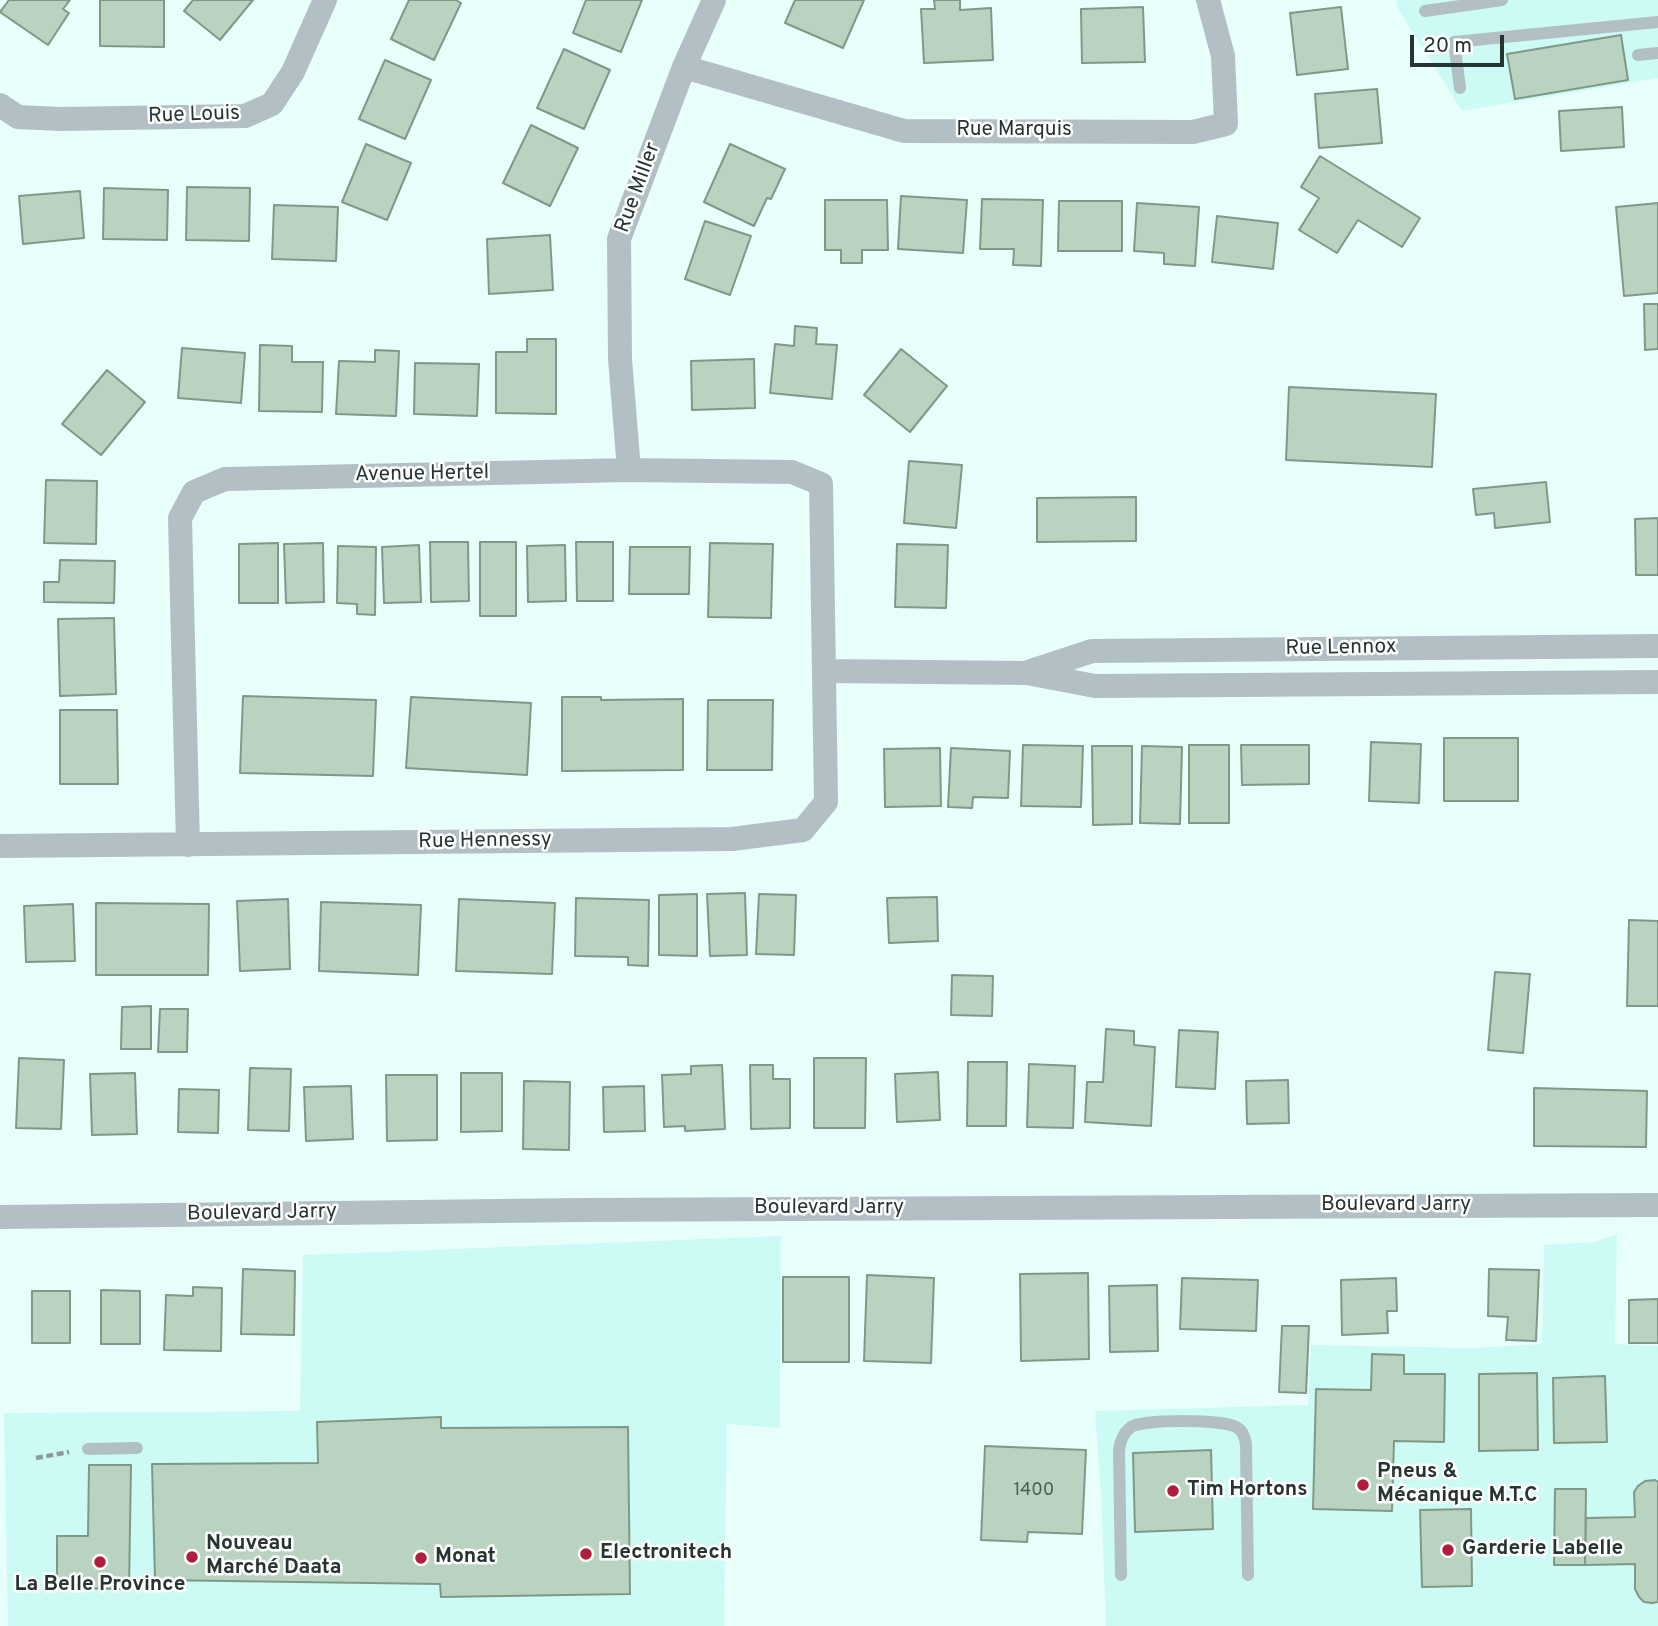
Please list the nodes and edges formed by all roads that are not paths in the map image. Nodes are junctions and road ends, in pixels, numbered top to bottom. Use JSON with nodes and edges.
{"nodes":[{"id":1,"x":326,"y":0,"type":"edge"},
{"id":2,"x":714,"y":0,"type":"edge"},
{"id":3,"x":1208,"y":0,"type":"edge"},
{"id":4,"x":1502,"y":0,"type":"edge"},
{"id":5,"x":1425,"y":11,"type":"dead end"},
{"id":6,"x":1658,"y":22,"type":"edge"},
{"id":7,"x":1658,"y":53,"type":"edge"},
{"id":8,"x":1638,"y":55,"type":"dead end"},
{"id":9,"x":684,"y":67,"type":"junction"},
{"id":10,"x":1460,"y":88,"type":"dead end"},
{"id":11,"x":0,"y":105,"type":"edge"},
{"id":12,"x":629,"y":470,"type":"junction"},
{"id":13,"x":1658,"y":646,"type":"edge"},
{"id":14,"x":825,"y":671,"type":"junction"},
{"id":15,"x":1027,"y":673,"type":"junction"},
{"id":16,"x":1658,"y":682,"type":"edge"},
{"id":17,"x":188,"y":845,"type":"junction"},
{"id":18,"x":0,"y":846,"type":"edge"},
{"id":19,"x":1658,"y":1205,"type":"edge"},
{"id":20,"x":0,"y":1217,"type":"edge"},
{"id":21,"x":137,"y":1448,"type":"dead end"},
{"id":22,"x":88,"y":1449,"type":"road end"},
{"id":23,"x":1121,"y":1575,"type":"dead end"},
{"id":24,"x":1248,"y":1575,"type":"dead end"}],
"edges":[{"from":1,"to":11,"type":"street","name":"Rue Louis"},
{"from":2,"to":9,"type":"street","name":"Rue Miller"},
{"from":3,"to":9,"type":"street","name":"Rue Marquis"},
{"from":4,"to":5,"type":"lane"},
{"from":6,"to":10,"type":"lane"},
{"from":7,"to":8,"type":"lane"},
{"from":9,"to":12,"type":"street","name":"Rue Miller"},
{"from":12,"to":14,"type":"street","name":"Avenue Hertel"},
{"from":12,"to":17,"type":"street","name":"Avenue Hertel"},
{"from":13,"to":15,"type":"street","name":"Rue Lennox"},
{"from":14,"to":15,"type":"street","name":"Rue Lennox"},
{"from":14,"to":17,"type":"street","name":"Rue Hennessy"},
{"from":15,"to":16,"type":"street","name":"Rue Lennox"},
{"from":17,"to":18,"type":"street","name":"Rue Hennessy"},
{"from":19,"to":20,"type":"street","name":"Boulevard Jarry"},
{"from":21,"to":22,"type":"lane"},
{"from":23,"to":24,"type":"lane"}]}
